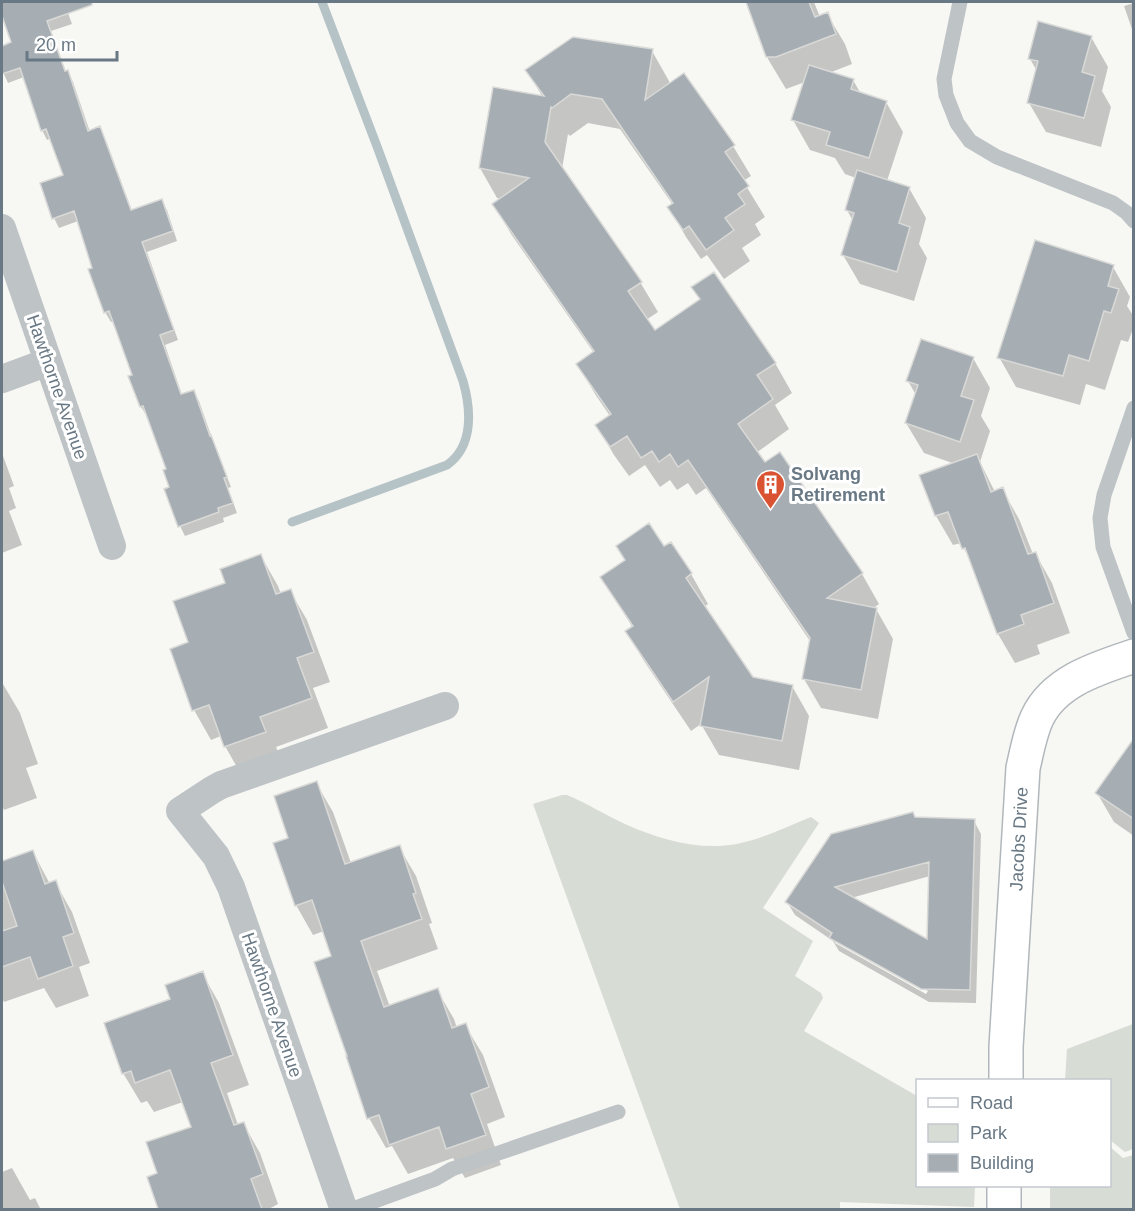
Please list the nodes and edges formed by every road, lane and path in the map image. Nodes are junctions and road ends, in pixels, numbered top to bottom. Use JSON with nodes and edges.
{"nodes":[{"id":1,"x":960,"y":2,"type":"edge"},
{"id":2,"x":1134,"y":221,"type":"edge"},
{"id":3,"x":2,"y":228,"type":"edge"},
{"id":4,"x":48,"y":362,"type":"junction"},
{"id":5,"x":2,"y":379,"type":"edge"},
{"id":6,"x":1134,"y":408,"type":"edge"},
{"id":7,"x":112,"y":546,"type":"dead end"},
{"id":8,"x":1134,"y":633,"type":"edge"},
{"id":9,"x":1134,"y":656,"type":"edge"},
{"id":10,"x":444,"y":706,"type":"dead end"},
{"id":11,"x":1006,"y":1079,"type":"edge"},
{"id":12,"x":618,"y":1112,"type":"dead end"},
{"id":13,"x":1004,"y":1187,"type":"edge"},
{"id":14,"x":344,"y":1209,"type":"edge"},
{"id":15,"x":350,"y":1209,"type":"edge"},
{"id":16,"x":1004,"y":1209,"type":"edge"}],
"edges":[{"from":1,"to":2,"type":"lane"},
{"from":3,"to":4,"type":"street","name":"Hawthorne Avenue"},
{"from":4,"to":5,"type":"street"},
{"from":4,"to":7,"type":"street","name":"Hawthorne Avenue"},
{"from":6,"to":8,"type":"lane"},
{"from":9,"to":11,"type":"street","name":"Jacobs Drive"},
{"from":10,"to":14,"type":"street","name":"Hawthorne Avenue"},
{"from":12,"to":15,"type":"lane"},
{"from":13,"to":16,"type":"street"}]}
